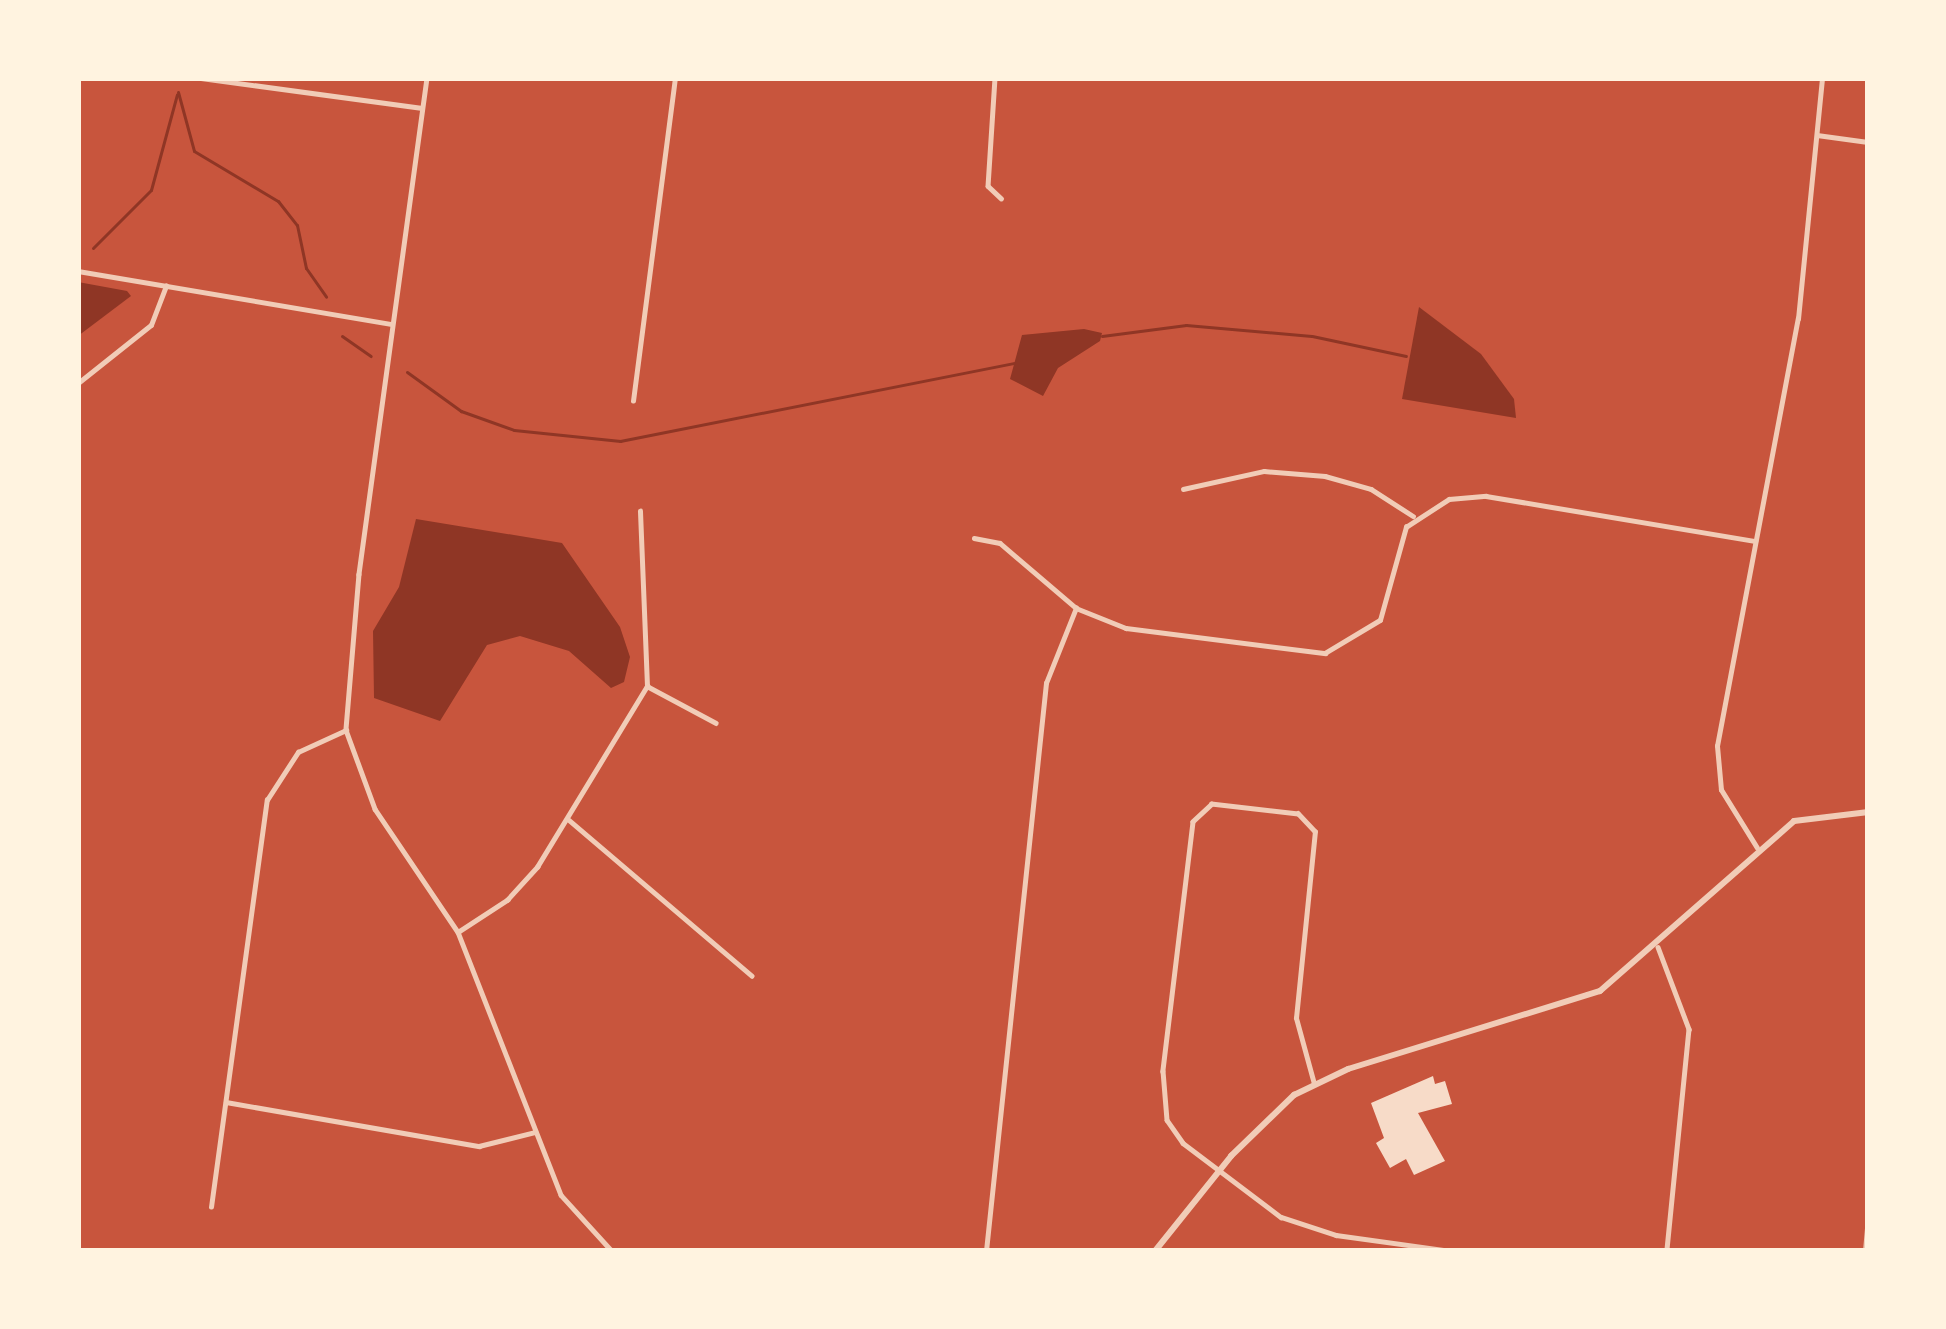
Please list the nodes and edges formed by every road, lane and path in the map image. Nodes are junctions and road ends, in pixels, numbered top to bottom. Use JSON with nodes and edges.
{"nodes":[{"id":1,"x":201,"y":78,"type":"edge"},
{"id":2,"x":427,"y":78,"type":"edge"},
{"id":3,"x":675,"y":78,"type":"edge"},
{"id":4,"x":995,"y":78,"type":"edge"},
{"id":5,"x":1822,"y":78,"type":"edge"},
{"id":6,"x":422,"y":108,"type":"junction"},
{"id":7,"x":1817,"y":135,"type":"junction"},
{"id":8,"x":1868,"y":142,"type":"edge"},
{"id":9,"x":1000,"y":198,"type":"dead end"},
{"id":10,"x":78,"y":272,"type":"edge"},
{"id":11,"x":166,"y":286,"type":"junction"},
{"id":12,"x":392,"y":324,"type":"junction"},
{"id":13,"x":78,"y":383,"type":"edge"},
{"id":14,"x":633,"y":401,"type":"dead end"},
{"id":15,"x":1184,"y":489,"type":"dead end"},
{"id":16,"x":640,"y":511,"type":"dead end"},
{"id":17,"x":1414,"y":516,"type":"junction"},
{"id":18,"x":974,"y":538,"type":"dead end"},
{"id":19,"x":1755,"y":541,"type":"junction"},
{"id":20,"x":1076,"y":608,"type":"junction"},
{"id":21,"x":647,"y":686,"type":"junction"},
{"id":22,"x":716,"y":723,"type":"dead end"},
{"id":23,"x":346,"y":730,"type":"junction"},
{"id":24,"x":1868,"y":812,"type":"edge"},
{"id":25,"x":569,"y":820,"type":"junction"},
{"id":26,"x":1757,"y":848,"type":"junction"},
{"id":27,"x":458,"y":932,"type":"junction"},
{"id":28,"x":1658,"y":947,"type":"junction"},
{"id":29,"x":752,"y":976,"type":"dead end"},
{"id":30,"x":1314,"y":1084,"type":"junction"},
{"id":31,"x":226,"y":1102,"type":"junction"},
{"id":32,"x":536,"y":1132,"type":"junction"},
{"id":33,"x":1218,"y":1172,"type":"junction"},
{"id":34,"x":211,"y":1207,"type":"dead end"},
{"id":35,"x":1868,"y":1218,"type":"edge"},
{"id":36,"x":612,"y":1251,"type":"edge"},
{"id":37,"x":986,"y":1251,"type":"edge"},
{"id":38,"x":1155,"y":1251,"type":"edge"},
{"id":39,"x":1452,"y":1251,"type":"edge"},
{"id":40,"x":1667,"y":1251,"type":"edge"},
{"id":41,"x":1865,"y":1251,"type":"edge"}],
"edges":[{"from":1,"to":6,"type":"street"},
{"from":2,"to":6,"type":"street"},
{"from":3,"to":14,"type":"street"},
{"from":4,"to":9,"type":"street"},
{"from":5,"to":7,"type":"street"},
{"from":6,"to":12,"type":"street"},
{"from":7,"to":8,"type":"street"},
{"from":7,"to":19,"type":"street"},
{"from":10,"to":11,"type":"street"},
{"from":11,"to":12,"type":"street"},
{"from":11,"to":13,"type":"street"},
{"from":12,"to":23,"type":"street"},
{"from":15,"to":17,"type":"street"},
{"from":16,"to":21,"type":"street"},
{"from":17,"to":19,"type":"street"},
{"from":17,"to":20,"type":"street"},
{"from":18,"to":20,"type":"street"},
{"from":19,"to":26,"type":"street"},
{"from":20,"to":37,"type":"street"},
{"from":21,"to":22,"type":"street"},
{"from":21,"to":25,"type":"street"},
{"from":23,"to":27,"type":"street"},
{"from":23,"to":31,"type":"street"},
{"from":24,"to":26,"type":"street"},
{"from":25,"to":27,"type":"street"},
{"from":25,"to":29,"type":"street"},
{"from":26,"to":28,"type":"street"},
{"from":27,"to":32,"type":"street"},
{"from":28,"to":30,"type":"street"},
{"from":28,"to":40,"type":"street"},
{"from":30,"to":33,"type":"street"},
{"from":30,"to":33,"type":"street"},
{"from":31,"to":32,"type":"street"},
{"from":31,"to":34,"type":"street"},
{"from":32,"to":36,"type":"street"},
{"from":33,"to":38,"type":"street"},
{"from":33,"to":39,"type":"street"},
{"from":35,"to":41,"type":"street"}]}
